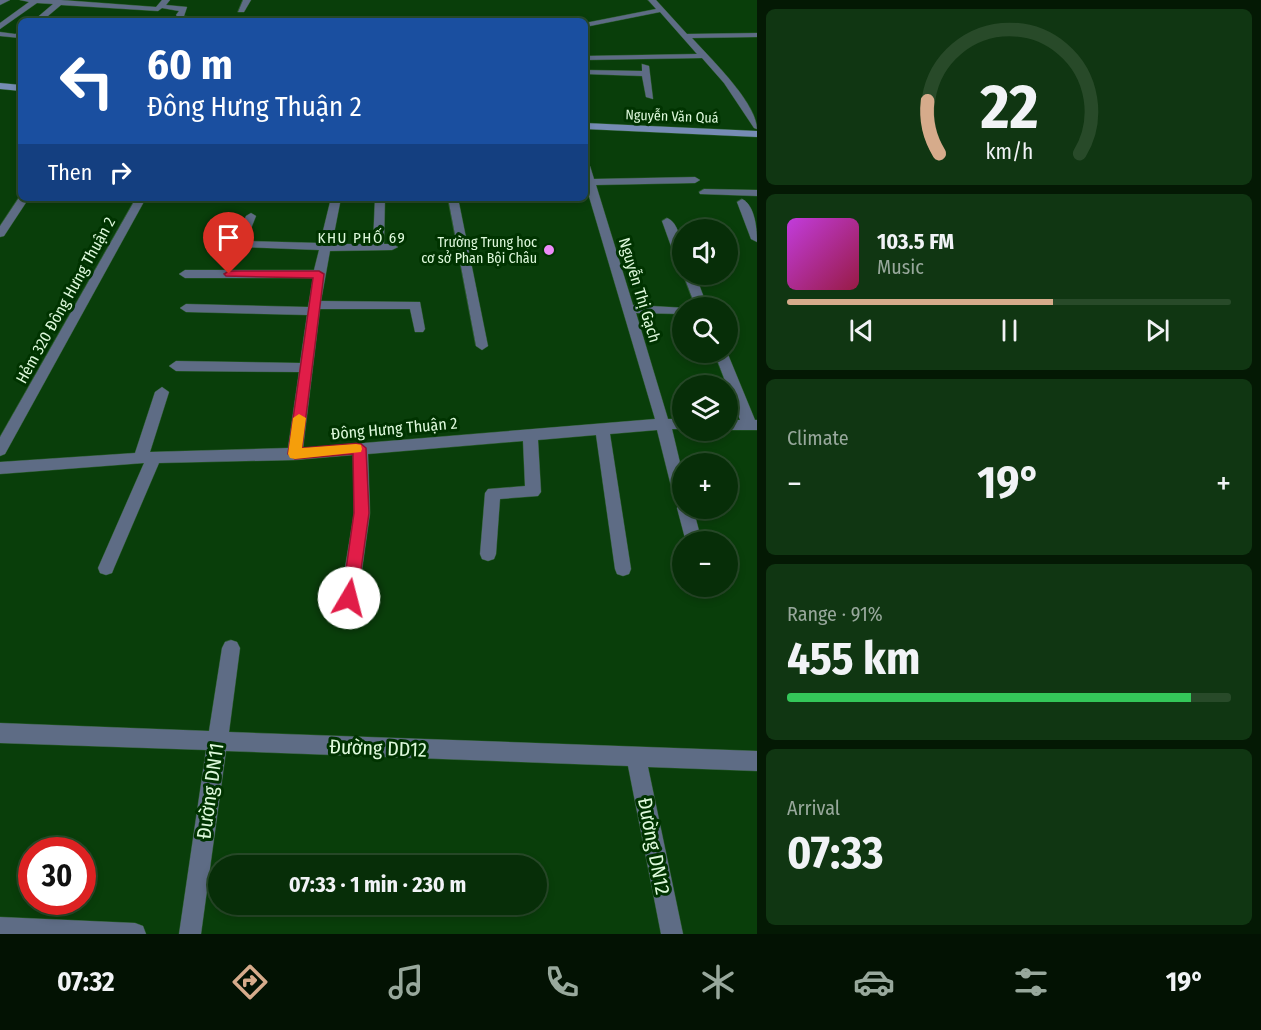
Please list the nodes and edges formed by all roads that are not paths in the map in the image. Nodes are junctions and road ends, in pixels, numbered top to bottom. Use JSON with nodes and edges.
{"nodes":[{"id":1,"x":6,"y":0,"type":"edge"},
{"id":2,"x":24,"y":0,"type":"edge"},
{"id":3,"x":247,"y":0,"type":"edge"},
{"id":4,"x":652,"y":0,"type":"edge"},
{"id":5,"x":35,"y":1,"type":"edge"},
{"id":6,"x":60,"y":2,"type":"junction"},
{"id":7,"x":111,"y":2,"type":"edge"},
{"id":8,"x":0,"y":3,"type":"edge"},
{"id":9,"x":163,"y":3,"type":"edge"},
{"id":10,"x":241,"y":10,"type":"dead end"},
{"id":11,"x":661,"y":10,"type":"junction"},
{"id":12,"x":41,"y":18,"type":"edge"},
{"id":13,"x":181,"y":18,"type":"edge"},
{"id":14,"x":588,"y":24,"type":"edge"},
{"id":15,"x":0,"y":27,"type":"edge"},
{"id":16,"x":0,"y":34,"type":"edge"},
{"id":17,"x":18,"y":35,"type":"edge"},
{"id":18,"x":757,"y":35,"type":"edge"},
{"id":19,"x":686,"y":36,"type":"junction"},
{"id":20,"x":643,"y":57,"type":"junction"},
{"id":21,"x":703,"y":57,"type":"junction"},
{"id":22,"x":588,"y":58,"type":"edge"},
{"id":23,"x":588,"y":72,"type":"edge"},
{"id":24,"x":646,"y":74,"type":"junction"},
{"id":25,"x":0,"y":86,"type":"edge"},
{"id":26,"x":18,"y":88,"type":"edge"},
{"id":27,"x":650,"y":97,"type":"dead end"},
{"id":28,"x":588,"y":124,"type":"edge"},
{"id":29,"x":757,"y":126,"type":"edge"},
{"id":30,"x":757,"y":134,"type":"edge"},
{"id":31,"x":588,"y":174,"type":"edge"},
{"id":32,"x":588,"y":177,"type":"edge"},
{"id":33,"x":695,"y":180,"type":"dead end"},
{"id":34,"x":704,"y":192,"type":"dead end"},
{"id":35,"x":757,"y":193,"type":"edge"},
{"id":36,"x":22,"y":201,"type":"edge"},
{"id":37,"x":139,"y":201,"type":"edge"},
{"id":38,"x":335,"y":201,"type":"edge"},
{"id":39,"x":380,"y":201,"type":"edge"},
{"id":40,"x":454,"y":201,"type":"edge"},
{"id":41,"x":742,"y":202,"type":"dead end"},
{"id":42,"x":251,"y":216,"type":"dead end"},
{"id":43,"x":667,"y":221,"type":"dead end"},
{"id":44,"x":4,"y":222,"type":"edge"},
{"id":45,"x":0,"y":234,"type":"edge"},
{"id":46,"x":672,"y":234,"type":"edge"},
{"id":47,"x":757,"y":238,"type":"edge"},
{"id":48,"x":216,"y":243,"type":"dead end"},
{"id":49,"x":239,"y":244,"type":"junction"},
{"id":50,"x":326,"y":247,"type":"junction"},
{"id":51,"x":378,"y":247,"type":"junction"},
{"id":52,"x":392,"y":247,"type":"dead end"},
{"id":53,"x":184,"y":274,"type":"dead end"},
{"id":54,"x":319,"y":274,"type":"junction"},
{"id":55,"x":186,"y":308,"type":"dead end"},
{"id":56,"x":314,"y":308,"type":"junction"},
{"id":57,"x":628,"y":309,"type":"junction"},
{"id":58,"x":672,"y":310,"type":"edge"},
{"id":59,"x":419,"y":329,"type":"dead end"},
{"id":60,"x":482,"y":346,"type":"dead end"},
{"id":61,"x":725,"y":363,"type":"edge"},
{"id":62,"x":176,"y":366,"type":"dead end"},
{"id":63,"x":306,"y":368,"type":"junction"},
{"id":64,"x":162,"y":392,"type":"dead end"},
{"id":65,"x":663,"y":424,"type":"junction"},
{"id":66,"x":672,"y":424,"type":"edge"},
{"id":67,"x":753,"y":425,"type":"edge"},
{"id":68,"x":602,"y":429,"type":"junction"},
{"id":69,"x":530,"y":435,"type":"junction"},
{"id":70,"x":360,"y":448,"type":"junction"},
{"id":71,"x":0,"y":450,"type":"edge"},
{"id":72,"x":295,"y":454,"type":"junction"},
{"id":73,"x":147,"y":458,"type":"junction"},
{"id":74,"x":672,"y":459,"type":"edge"},
{"id":75,"x":0,"y":468,"type":"edge"},
{"id":76,"x":488,"y":554,"type":"dead end"},
{"id":77,"x":106,"y":568,"type":"dead end"},
{"id":78,"x":623,"y":569,"type":"dead end"},
{"id":79,"x":349,"y":598,"type":"dead end"},
{"id":80,"x":231,"y":648,"type":"dead end"},
{"id":81,"x":0,"y":733,"type":"edge"},
{"id":82,"x":217,"y":742,"type":"junction"},
{"id":83,"x":636,"y":757,"type":"junction"},
{"id":84,"x":757,"y":761,"type":"edge"},
{"id":85,"x":0,"y":928,"type":"edge"},
{"id":86,"x":135,"y":934,"type":"edge"},
{"id":87,"x":190,"y":934,"type":"edge"},
{"id":88,"x":672,"y":934,"type":"edge"}],
"edges":[{"from":1,"to":8,"type":"street"},
{"from":2,"to":5,"type":"street"},
{"from":3,"to":10,"type":"street"},
{"from":4,"to":11,"type":"street"},
{"from":5,"to":6,"type":"street"},
{"from":5,"to":15,"type":"street"},
{"from":6,"to":7,"type":"street"},
{"from":6,"to":12,"type":"street"},
{"from":7,"to":9,"type":"street"},
{"from":9,"to":13,"type":"street"},
{"from":11,"to":14,"type":"street"},
{"from":11,"to":19,"type":"street"},
{"from":16,"to":17,"type":"street"},
{"from":18,"to":19,"type":"street"},
{"from":19,"to":21,"type":"street"},
{"from":20,"to":21,"type":"street"},
{"from":20,"to":22,"type":"street"},
{"from":20,"to":24,"type":"street"},
{"from":21,"to":29,"type":"street"},
{"from":23,"to":24,"type":"street"},
{"from":24,"to":27,"type":"street"},
{"from":25,"to":26,"type":"main road"},
{"from":28,"to":30,"type":"main road","name":"Nguyễn Văn Quá"},
{"from":31,"to":33,"type":"street"},
{"from":32,"to":57,"type":"street","name":"Nguyễn Thị Gạch"},
{"from":34,"to":35,"type":"street"},
{"from":36,"to":44,"type":"street"},
{"from":37,"to":71,"type":"street","name":"Hẻm 320 Đông Hưng Thuận 2"},
{"from":38,"to":50,"type":"street"},
{"from":39,"to":51,"type":"street"},
{"from":40,"to":60,"type":"street"},
{"from":41,"to":47,"type":"street"},
{"from":42,"to":49,"type":"street"},
{"from":43,"to":46,"type":"street"},
{"from":44,"to":45,"type":"street"},
{"from":48,"to":49,"type":"street"},
{"from":49,"to":50,"type":"street"},
{"from":50,"to":51,"type":"street"},
{"from":50,"to":54,"type":"street"},
{"from":51,"to":52,"type":"street"},
{"from":53,"to":54,"type":"street"},
{"from":54,"to":56,"type":"street"},
{"from":55,"to":56,"type":"street"},
{"from":56,"to":59,"type":"street"},
{"from":56,"to":63,"type":"street"},
{"from":57,"to":58,"type":"street"},
{"from":57,"to":65,"type":"street","name":"Nguyễn Thị Gạch"},
{"from":61,"to":67,"type":"street"},
{"from":62,"to":63,"type":"street"},
{"from":63,"to":72,"type":"street"},
{"from":64,"to":73,"type":"street"},
{"from":65,"to":66,"type":"street","name":"Đông Hưng Thuận 2"},
{"from":65,"to":68,"type":"street","name":"Đông Hưng Thuận 2"},
{"from":65,"to":74,"type":"street","name":"Nguyễn Thị Gạch"},
{"from":68,"to":69,"type":"street","name":"Đông Hưng Thuận 2"},
{"from":68,"to":78,"type":"street"},
{"from":69,"to":70,"type":"street","name":"Đông Hưng Thuận 2"},
{"from":69,"to":76,"type":"street"},
{"from":70,"to":72,"type":"street","name":"Đông Hưng Thuận 2"},
{"from":70,"to":79,"type":"street"},
{"from":72,"to":73,"type":"street","name":"Đông Hưng Thuận 2"},
{"from":73,"to":75,"type":"street","name":"Đông Hưng Thuận 2"},
{"from":73,"to":77,"type":"street"},
{"from":80,"to":82,"type":"street","name":"Đường DN11"},
{"from":81,"to":82,"type":"street","name":"Đường DD12"},
{"from":82,"to":83,"type":"street","name":"Đường DD12"},
{"from":82,"to":87,"type":"street","name":"Đường DN11"},
{"from":83,"to":84,"type":"street","name":"Đường DD12"},
{"from":83,"to":88,"type":"street","name":"Đường DN12"},
{"from":85,"to":86,"type":"street"}]}
